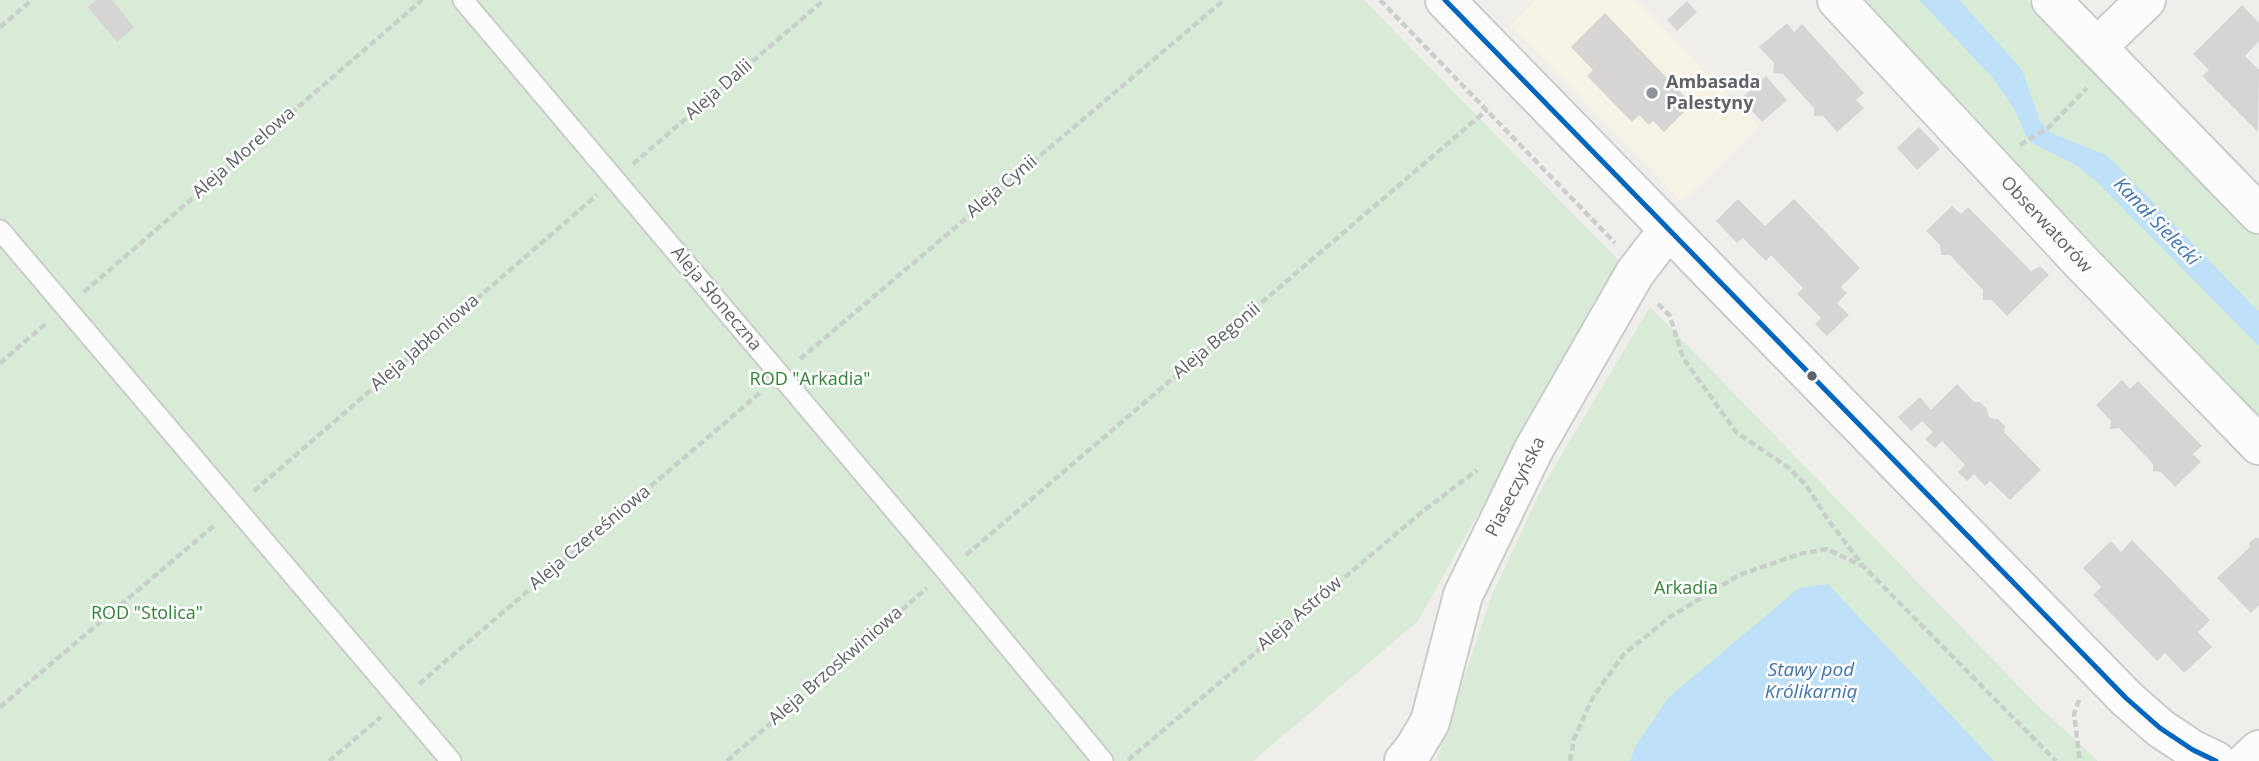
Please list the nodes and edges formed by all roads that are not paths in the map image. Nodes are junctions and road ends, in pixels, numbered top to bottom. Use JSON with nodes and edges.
{"nodes":[{"id":1,"x":463,"y":0,"type":"edge"},
{"id":2,"x":1445,"y":0,"type":"edge"},
{"id":3,"x":1837,"y":0,"type":"edge"},
{"id":4,"x":2051,"y":0,"type":"edge"},
{"id":5,"x":2146,"y":0,"type":"edge"},
{"id":6,"x":2097,"y":47,"type":"junction"},
{"id":7,"x":2259,"y":214,"type":"edge"},
{"id":8,"x":0,"y":230,"type":"edge"},
{"id":9,"x":1668,"y":230,"type":"junction"},
{"id":10,"x":2259,"y":445,"type":"edge"},
{"id":11,"x":2259,"y":750,"type":"edge"},
{"id":12,"x":451,"y":761,"type":"edge"},
{"id":13,"x":1103,"y":761,"type":"edge"},
{"id":14,"x":1404,"y":761,"type":"edge"},
{"id":15,"x":2217,"y":761,"type":"edge"},
{"id":16,"x":2247,"y":761,"type":"edge"}],
"edges":[{"from":1,"to":13,"type":"lane","name":"Aleja Słoneczna"},
{"from":2,"to":9,"type":"street"},
{"from":3,"to":10,"type":"street","name":"Obserwatorów"},
{"from":4,"to":6,"type":"street"},
{"from":5,"to":6,"type":"street"},
{"from":6,"to":7,"type":"street"},
{"from":8,"to":12,"type":"lane"},
{"from":9,"to":14,"type":"street","name":"Piaseczyńska"},
{"from":9,"to":15,"type":"street"},
{"from":11,"to":16,"type":"street"}]}
